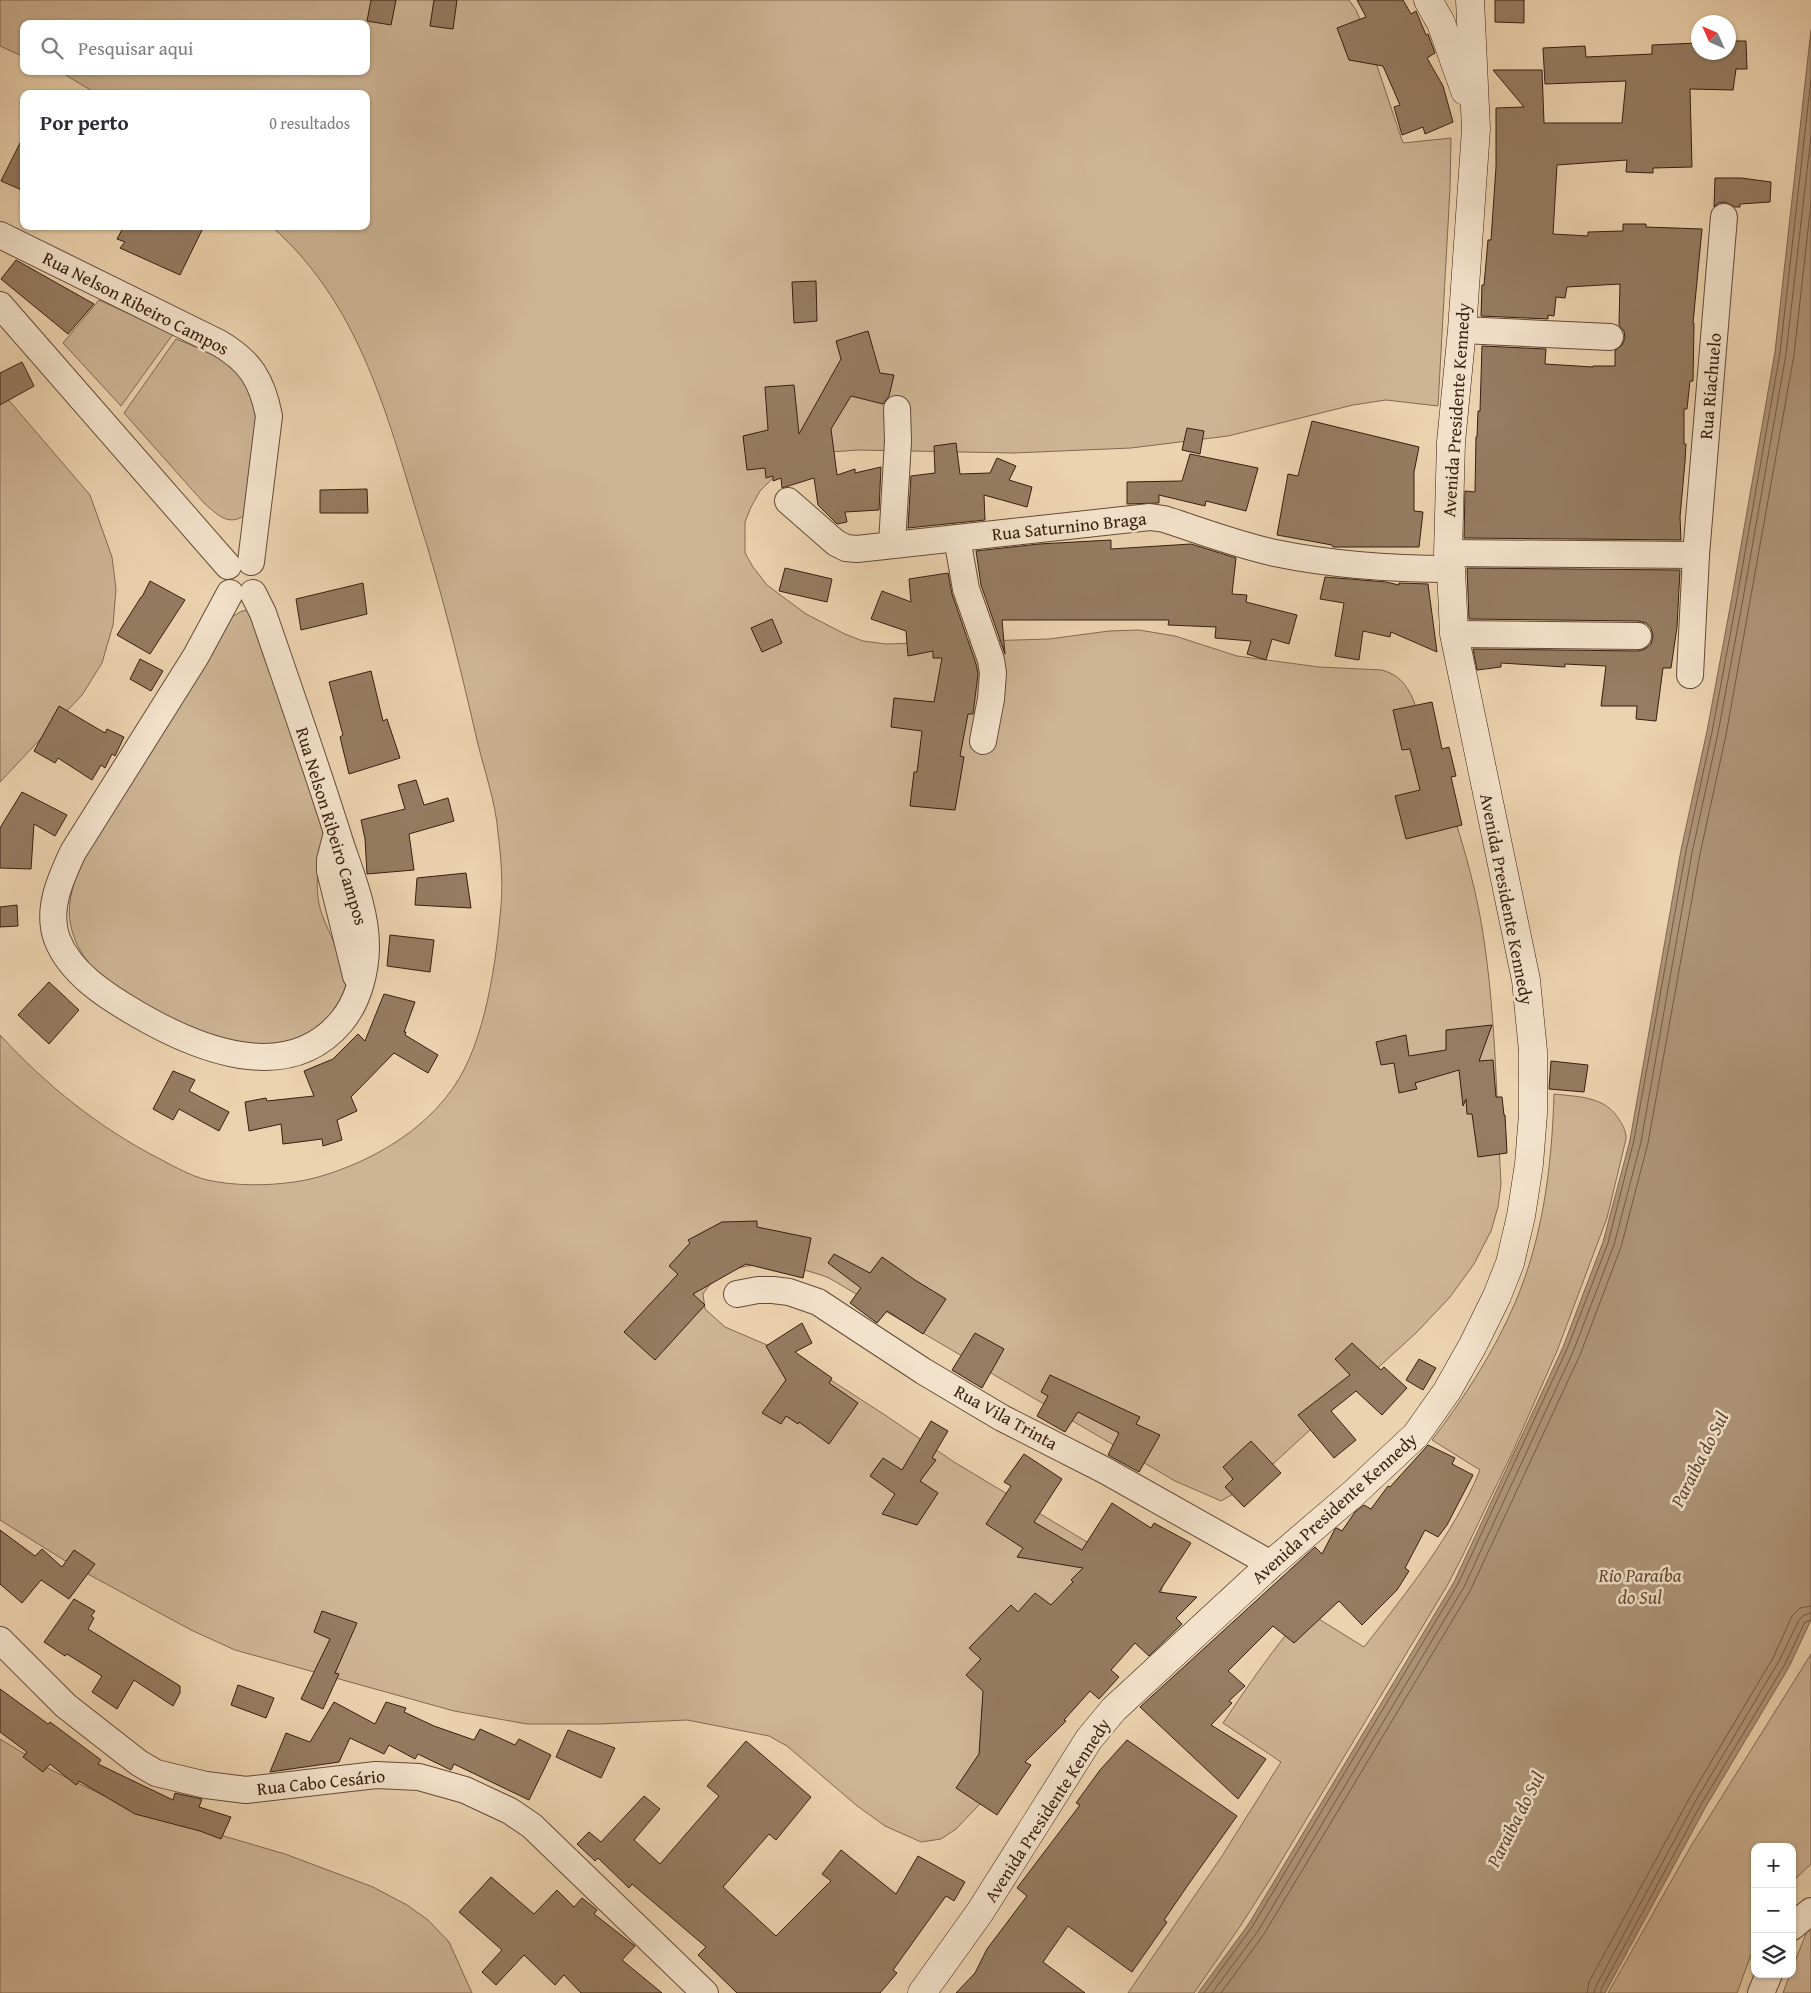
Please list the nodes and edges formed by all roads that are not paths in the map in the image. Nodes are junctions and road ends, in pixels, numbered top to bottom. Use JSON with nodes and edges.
{"nodes":[{"id":1,"x":1428,"y":0,"type":"edge"},
{"id":2,"x":1470,"y":0,"type":"edge"},
{"id":3,"x":1476,"y":129,"type":"junction"},
{"id":4,"x":1724,"y":217,"type":"dead end"},
{"id":5,"x":0,"y":235,"type":"edge"},
{"id":6,"x":0,"y":305,"type":"edge"},
{"id":7,"x":1462,"y":330,"type":"junction"},
{"id":8,"x":1610,"y":337,"type":"dead end"},
{"id":9,"x":897,"y":409,"type":"dead end"},
{"id":10,"x":788,"y":501,"type":"dead end"},
{"id":11,"x":957,"y":538,"type":"junction"},
{"id":12,"x":892,"y":544,"type":"junction"},
{"id":13,"x":1696,"y":555,"type":"junction"},
{"id":14,"x":1449,"y":561,"type":"junction"},
{"id":15,"x":239,"y":564,"type":"junction"},
{"id":16,"x":241,"y":593,"type":"junction"},
{"id":17,"x":1454,"y":634,"type":"junction"},
{"id":18,"x":1638,"y":636,"type":"dead end"},
{"id":19,"x":1690,"y":675,"type":"dead end"},
{"id":20,"x":983,"y":742,"type":"dead end"},
{"id":21,"x":737,"y":1294,"type":"dead end"},
{"id":22,"x":1271,"y":1564,"type":"junction"},
{"id":23,"x":0,"y":1640,"type":"edge"},
{"id":24,"x":1811,"y":1911,"type":"edge"},
{"id":25,"x":1796,"y":1923,"type":"edge"},
{"id":26,"x":1767,"y":1978,"type":"edge"},
{"id":27,"x":705,"y":1993,"type":"edge"},
{"id":28,"x":922,"y":1993,"type":"edge"},
{"id":29,"x":1761,"y":1993,"type":"edge"}],
"edges":[{"from":1,"to":3,"type":"main road","name":"Avenida Presidente Kennedy"},
{"from":2,"to":3,"type":"main road","name":"Avenida Presidente Kennedy"},
{"from":3,"to":7,"type":"main road","name":"Avenida Presidente Kennedy"},
{"from":4,"to":13,"type":"street","name":"Rua Riachuelo"},
{"from":5,"to":15,"type":"street","name":"Rua Nelson Ribeiro Campos"},
{"from":6,"to":15,"type":"street"},
{"from":7,"to":8,"type":"street"},
{"from":7,"to":14,"type":"main road","name":"Avenida Presidente Kennedy"},
{"from":9,"to":12,"type":"street"},
{"from":10,"to":12,"type":"street","name":"Rua Saturnino Braga"},
{"from":11,"to":12,"type":"street","name":"Rua Saturnino Braga"},
{"from":11,"to":14,"type":"street","name":"Rua Saturnino Braga"},
{"from":11,"to":20,"type":"street"},
{"from":13,"to":14,"type":"street"},
{"from":13,"to":19,"type":"street","name":"Rua Riachuelo"},
{"from":14,"to":17,"type":"main road","name":"Avenida Presidente Kennedy"},
{"from":15,"to":16,"type":"street","name":"Rua Nelson Ribeiro Campos"},
{"from":16,"to":16,"type":"street","name":"Rua Nelson Ribeiro Campos"},
{"from":17,"to":18,"type":"street"},
{"from":17,"to":22,"type":"main road","name":"Avenida Presidente Kennedy"},
{"from":21,"to":22,"type":"street","name":"Rua Vila Trinta"},
{"from":22,"to":28,"type":"main road","name":"Avenida Presidente Kennedy"},
{"from":23,"to":27,"type":"street","name":"Rua Cabo Cesário"},
{"from":24,"to":25,"type":"street"},
{"from":26,"to":29,"type":"street"}]}
